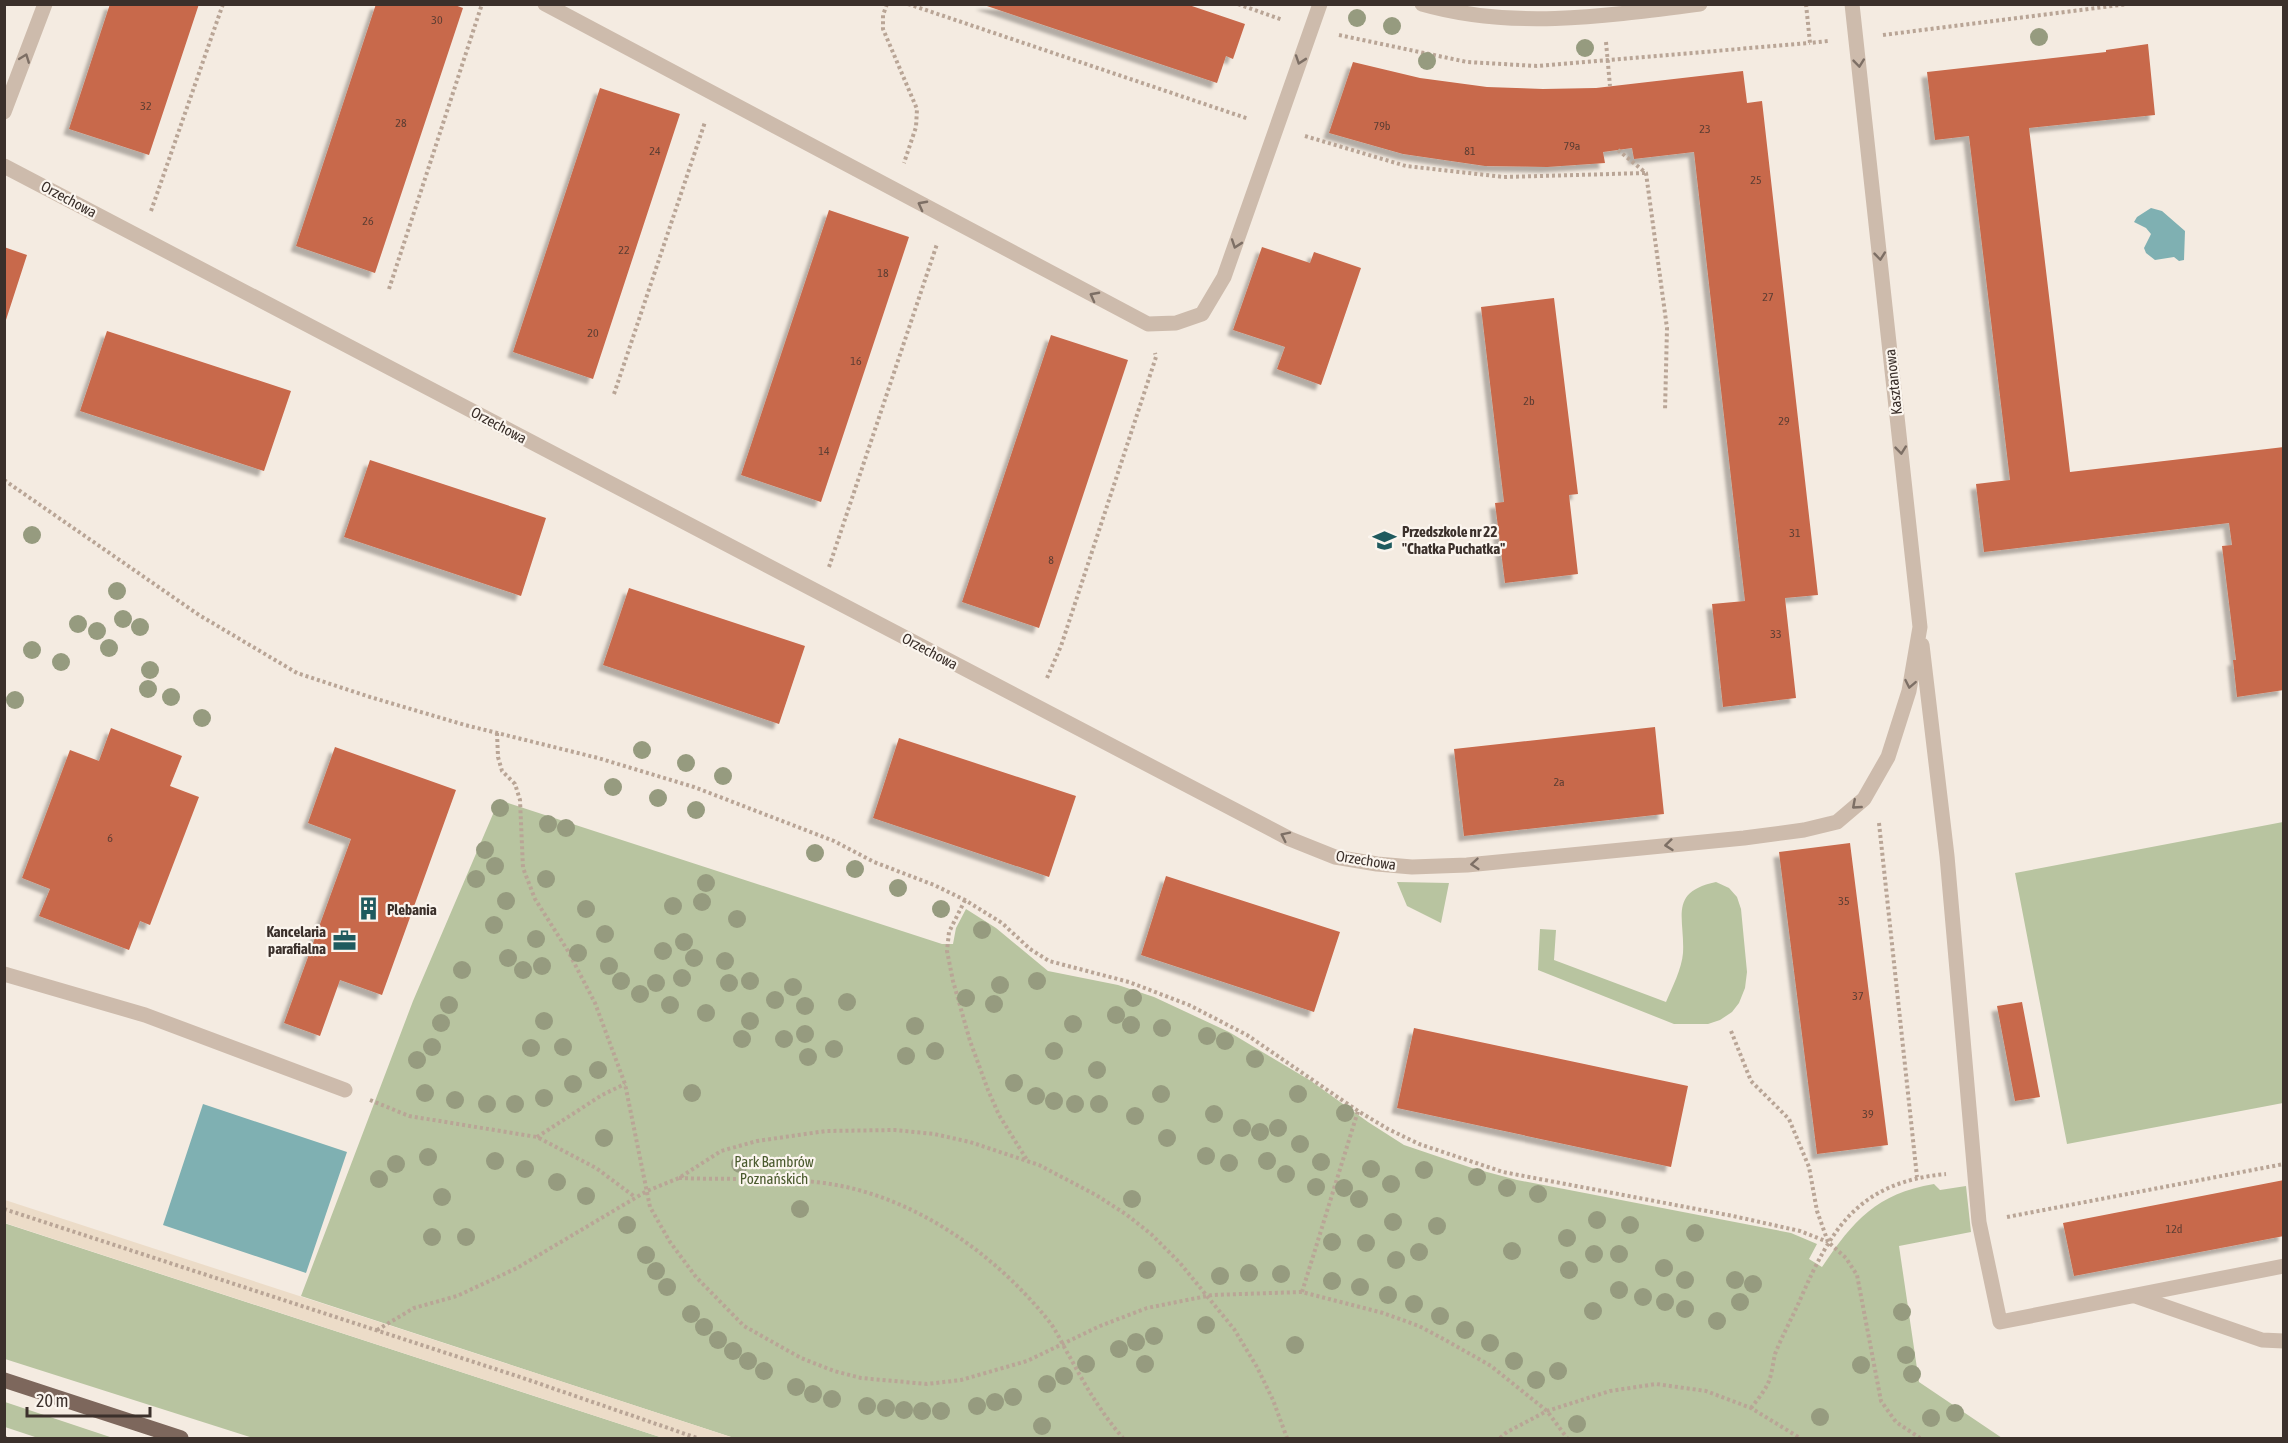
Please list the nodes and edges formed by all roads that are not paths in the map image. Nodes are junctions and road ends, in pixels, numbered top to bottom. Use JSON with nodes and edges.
{"nodes":[{"id":1,"x":45,"y":4,"type":"edge"},
{"id":2,"x":545,"y":4,"type":"edge"},
{"id":3,"x":1320,"y":4,"type":"edge"},
{"id":4,"x":1422,"y":4,"type":"edge"},
{"id":5,"x":1700,"y":4,"type":"edge"},
{"id":6,"x":1852,"y":4,"type":"edge"},
{"id":7,"x":4,"y":112,"type":"edge"},
{"id":8,"x":4,"y":166,"type":"edge"},
{"id":9,"x":1920,"y":627,"type":"junction"},
{"id":10,"x":1888,"y":757,"type":"joint"},
{"id":11,"x":4,"y":974,"type":"edge"},
{"id":12,"x":345,"y":1090,"type":"road end"},
{"id":13,"x":2283,"y":1266,"type":"edge"},
{"id":14,"x":2133,"y":1296,"type":"junction"},
{"id":15,"x":2283,"y":1341,"type":"edge"},
{"id":16,"x":4,"y":1380,"type":"edge"},
{"id":17,"x":181,"y":1438,"type":"edge"}],
"edges":[{"from":7,"to":1,"type":"street","one_way":true},
{"from":3,"to":2,"type":"street","one_way":true},
{"from":4,"to":5,"type":"street"},
{"from":6,"to":9,"type":"street","name":"Kasztanowa","one_way":true},
{"from":10,"to":8,"type":"street","name":"Orzechowa","one_way":true},
{"from":9,"to":10,"type":"street","name":"Kasztanowa","one_way":true},
{"from":9,"to":14,"type":"street"},
{"from":11,"to":12,"type":"street"},
{"from":13,"to":14,"type":"street"},
{"from":14,"to":15,"type":"street"},
{"from":16,"to":17,"type":"main road"}]}
